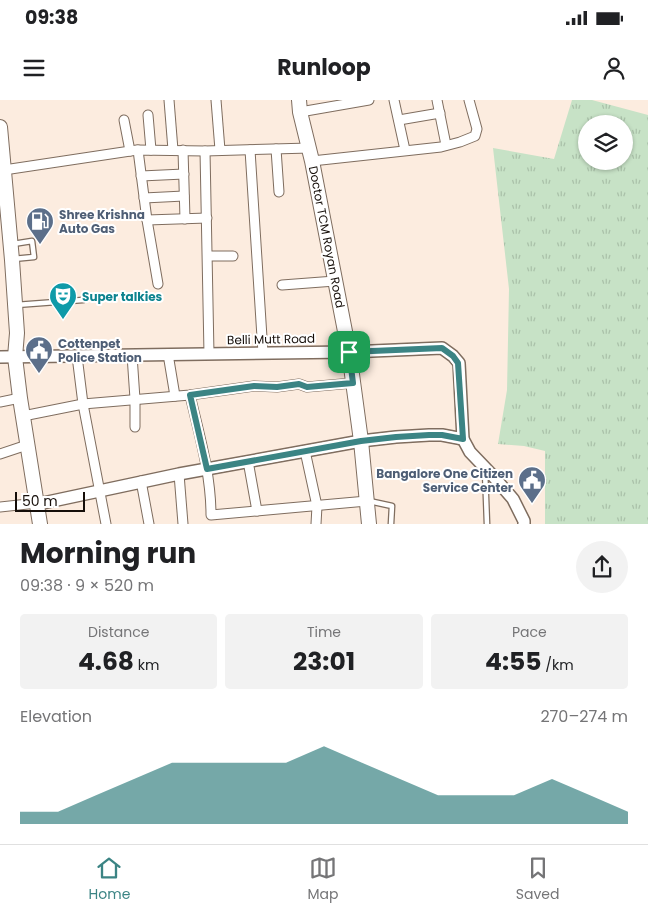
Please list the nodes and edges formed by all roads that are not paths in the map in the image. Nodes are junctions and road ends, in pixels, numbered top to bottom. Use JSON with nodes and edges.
{"nodes":[{"id":1,"x":169,"y":100,"type":"edge"},
{"id":2,"x":216,"y":100,"type":"edge"},
{"id":3,"x":369,"y":100,"type":"edge"},
{"id":4,"x":394,"y":100,"type":"edge"},
{"id":5,"x":437,"y":100,"type":"edge"},
{"id":6,"x":469,"y":100,"type":"edge"},
{"id":7,"x":299,"y":106,"type":"edge"},
{"id":8,"x":440,"y":113,"type":"junction"},
{"id":9,"x":148,"y":115,"type":"dead end"},
{"id":10,"x":124,"y":120,"type":"dead end"},
{"id":11,"x":398,"y":120,"type":"junction"},
{"id":12,"x":0,"y":127,"type":"edge"},
{"id":13,"x":446,"y":145,"type":"junction"},
{"id":14,"x":276,"y":149,"type":"junction"},
{"id":15,"x":134,"y":150,"type":"junction"},
{"id":16,"x":151,"y":150,"type":"junction"},
{"id":17,"x":178,"y":150,"type":"junction"},
{"id":18,"x":220,"y":150,"type":"junction"},
{"id":19,"x":250,"y":150,"type":"junction"},
{"id":20,"x":405,"y":150,"type":"junction"},
{"id":21,"x":206,"y":151,"type":"junction"},
{"id":22,"x":311,"y":154,"type":"junction"},
{"id":23,"x":184,"y":174,"type":"junction"},
{"id":24,"x":141,"y":176,"type":"junction"},
{"id":25,"x":3,"y":177,"type":"edge"},
{"id":26,"x":280,"y":192,"type":"dead end"},
{"id":27,"x":184,"y":196,"type":"junction"},
{"id":28,"x":144,"y":198,"type":"junction"},
{"id":29,"x":207,"y":218,"type":"junction"},
{"id":30,"x":185,"y":219,"type":"junction"},
{"id":31,"x":147,"y":220,"type":"junction"},
{"id":32,"x":5,"y":245,"type":"edge"},
{"id":33,"x":208,"y":256,"type":"junction"},
{"id":34,"x":233,"y":256,"type":"dead end"},
{"id":35,"x":12,"y":260,"type":"junction"},
{"id":36,"x":335,"y":281,"type":"junction"},
{"id":37,"x":158,"y":284,"type":"dead end"},
{"id":38,"x":282,"y":285,"type":"dead end"},
{"id":39,"x":83,"y":300,"type":"dead end"},
{"id":40,"x":15,"y":305,"type":"junction"},
{"id":41,"x":349,"y":352,"type":"junction"},
{"id":42,"x":262,"y":353,"type":"junction"},
{"id":43,"x":168,"y":354,"type":"junction"},
{"id":44,"x":209,"y":354,"type":"junction"},
{"id":45,"x":132,"y":355,"type":"junction"},
{"id":46,"x":77,"y":356,"type":"junction"},
{"id":47,"x":0,"y":357,"type":"edge"},
{"id":48,"x":16,"y":357,"type":"junction"},
{"id":49,"x":353,"y":383,"type":"junction"},
{"id":50,"x":190,"y":395,"type":"junction"},
{"id":51,"x":175,"y":396,"type":"junction"},
{"id":52,"x":20,"y":398,"type":"junction"},
{"id":53,"x":135,"y":399,"type":"junction"},
{"id":54,"x":0,"y":402,"type":"edge"},
{"id":55,"x":84,"y":404,"type":"junction"},
{"id":56,"x":23,"y":416,"type":"junction"},
{"id":57,"x":135,"y":427,"type":"dead end"},
{"id":58,"x":463,"y":439,"type":"junction"},
{"id":59,"x":361,"y":441,"type":"junction"},
{"id":60,"x":28,"y":447,"type":"junction"},
{"id":61,"x":305,"y":451,"type":"junction"},
{"id":62,"x":0,"y":454,"type":"edge"},
{"id":63,"x":248,"y":461,"type":"junction"},
{"id":64,"x":485,"y":468,"type":"junction"},
{"id":65,"x":207,"y":469,"type":"junction"},
{"id":66,"x":179,"y":474,"type":"junction"},
{"id":67,"x":141,"y":482,"type":"junction"},
{"id":68,"x":99,"y":490,"type":"junction"},
{"id":69,"x":367,"y":501,"type":"junction"},
{"id":70,"x":37,"y":503,"type":"junction"},
{"id":71,"x":317,"y":506,"type":"junction"},
{"id":72,"x":0,"y":507,"type":"edge"},
{"id":73,"x":257,"y":511,"type":"junction"},
{"id":74,"x":212,"y":519,"type":"edge"},
{"id":75,"x":40,"y":524,"type":"edge"},
{"id":76,"x":106,"y":524,"type":"edge"},
{"id":77,"x":149,"y":524,"type":"edge"},
{"id":78,"x":184,"y":524,"type":"edge"},
{"id":79,"x":316,"y":524,"type":"edge"},
{"id":80,"x":369,"y":524,"type":"edge"},
{"id":81,"x":391,"y":524,"type":"edge"},
{"id":82,"x":487,"y":524,"type":"edge"},
{"id":83,"x":524,"y":524,"type":"edge"}],
"edges":[{"from":1,"to":17,"type":"street"},
{"from":2,"to":18,"type":"street"},
{"from":3,"to":7,"type":"street"},
{"from":4,"to":11,"type":"street"},
{"from":5,"to":8,"type":"street"},
{"from":6,"to":13,"type":"street"},
{"from":7,"to":22,"type":"main road","name":"Doctor TCM Royan Road"},
{"from":8,"to":11,"type":"street"},
{"from":8,"to":13,"type":"street"},
{"from":9,"to":16,"type":"street"},
{"from":10,"to":15,"type":"street"},
{"from":11,"to":20,"type":"street"},
{"from":12,"to":25,"type":"main road"},
{"from":13,"to":20,"type":"street"},
{"from":14,"to":19,"type":"street"},
{"from":14,"to":22,"type":"street"},
{"from":14,"to":26,"type":"street"},
{"from":15,"to":16,"type":"street"},
{"from":15,"to":24,"type":"street"},
{"from":15,"to":25,"type":"street"},
{"from":16,"to":17,"type":"street"},
{"from":17,"to":21,"type":"street"},
{"from":17,"to":23,"type":"street"},
{"from":18,"to":19,"type":"street"},
{"from":18,"to":21,"type":"street"},
{"from":19,"to":42,"type":"street"},
{"from":20,"to":22,"type":"street"},
{"from":21,"to":29,"type":"street"},
{"from":22,"to":36,"type":"main road","name":"Doctor TCM Royan Road"},
{"from":23,"to":24,"type":"street"},
{"from":23,"to":27,"type":"street"},
{"from":24,"to":28,"type":"street"},
{"from":25,"to":32,"type":"main road"},
{"from":27,"to":28,"type":"street"},
{"from":27,"to":30,"type":"street"},
{"from":28,"to":31,"type":"street"},
{"from":29,"to":30,"type":"street"},
{"from":29,"to":33,"type":"street"},
{"from":30,"to":31,"type":"street"},
{"from":31,"to":37,"type":"street"},
{"from":32,"to":35,"type":"main road"},
{"from":32,"to":35,"type":"lane"},
{"from":33,"to":34,"type":"street"},
{"from":33,"to":44,"type":"street"},
{"from":35,"to":40,"type":"main road"},
{"from":36,"to":38,"type":"street"},
{"from":36,"to":41,"type":"main road","name":"Doctor TCM Royan Road"},
{"from":39,"to":40,"type":"lane"},
{"from":40,"to":48,"type":"main road"},
{"from":41,"to":42,"type":"street","name":"Belli Mutt Road"},
{"from":41,"to":49,"type":"main road","name":"Doctor TCM Royan Road"},
{"from":41,"to":58,"type":"street","name":"Belli Mutt Road"},
{"from":42,"to":44,"type":"street","name":"Belli Mutt Road"},
{"from":43,"to":44,"type":"street","name":"Belli Mutt Road"},
{"from":43,"to":45,"type":"street","name":"Belli Mutt Road"},
{"from":43,"to":51,"type":"street"},
{"from":45,"to":46,"type":"street","name":"Belli Mutt Road"},
{"from":45,"to":53,"type":"street"},
{"from":46,"to":48,"type":"street","name":"Belli Mutt Road"},
{"from":46,"to":55,"type":"street"},
{"from":47,"to":48,"type":"street","name":"Belli Mutt Road"},
{"from":48,"to":52,"type":"main road"},
{"from":49,"to":50,"type":"street"},
{"from":49,"to":59,"type":"main road","name":"Doctor TCM Royan Road"},
{"from":50,"to":51,"type":"street"},
{"from":50,"to":65,"type":"street"},
{"from":51,"to":53,"type":"street"},
{"from":52,"to":54,"type":"street"},
{"from":52,"to":56,"type":"main road"},
{"from":53,"to":55,"type":"street"},
{"from":53,"to":57,"type":"street"},
{"from":55,"to":56,"type":"street"},
{"from":55,"to":68,"type":"street"},
{"from":56,"to":60,"type":"main road"},
{"from":58,"to":59,"type":"street"},
{"from":58,"to":64,"type":"street"},
{"from":59,"to":61,"type":"street"},
{"from":59,"to":69,"type":"main road","name":"Doctor TCM Royan Road"},
{"from":60,"to":62,"type":"street"},
{"from":60,"to":70,"type":"main road"},
{"from":61,"to":63,"type":"street"},
{"from":61,"to":71,"type":"street"},
{"from":63,"to":65,"type":"street"},
{"from":63,"to":73,"type":"street"},
{"from":64,"to":82,"type":"lane"},
{"from":64,"to":83,"type":"street"},
{"from":65,"to":66,"type":"street"},
{"from":65,"to":74,"type":"street"},
{"from":66,"to":67,"type":"street"},
{"from":66,"to":78,"type":"street"},
{"from":67,"to":68,"type":"street"},
{"from":67,"to":77,"type":"street"},
{"from":68,"to":70,"type":"street"},
{"from":68,"to":76,"type":"street"},
{"from":69,"to":71,"type":"street"},
{"from":69,"to":80,"type":"main road","name":"Doctor TCM Royan Road"},
{"from":69,"to":81,"type":"lane"},
{"from":70,"to":72,"type":"street"},
{"from":70,"to":75,"type":"main road"},
{"from":71,"to":73,"type":"street"},
{"from":71,"to":79,"type":"street"},
{"from":73,"to":74,"type":"street"}]}
